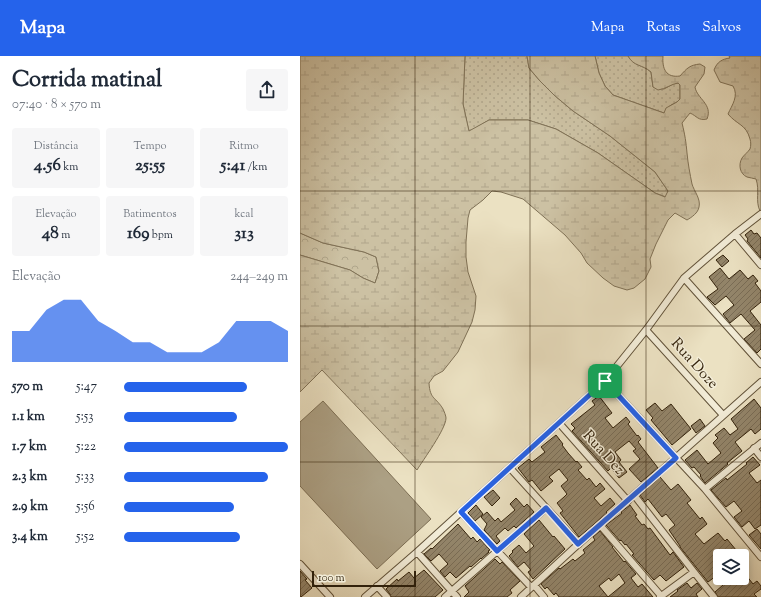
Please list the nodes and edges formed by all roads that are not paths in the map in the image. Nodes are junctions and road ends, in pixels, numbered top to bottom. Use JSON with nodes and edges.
{"nodes":[{"id":1,"x":761,"y":214,"type":"edge"},
{"id":2,"x":735,"y":234,"type":"junction"},
{"id":3,"x":761,"y":265,"type":"edge"},
{"id":4,"x":684,"y":278,"type":"junction"},
{"id":5,"x":646,"y":330,"type":"junction"},
{"id":6,"x":761,"y":364,"type":"edge"},
{"id":7,"x":605,"y":381,"type":"junction"},
{"id":8,"x":761,"y":382,"type":"edge"},
{"id":9,"x":723,"y":415,"type":"junction"},
{"id":10,"x":559,"y":423,"type":"junction"},
{"id":11,"x":761,"y":443,"type":"edge"},
{"id":12,"x":754,"y":448,"type":"junction"},
{"id":13,"x":761,"y":456,"type":"edge"},
{"id":14,"x":676,"y":458,"type":"junction"},
{"id":15,"x":510,"y":468,"type":"junction"},
{"id":16,"x":705,"y":489,"type":"junction"},
{"id":17,"x":634,"y":495,"type":"junction"},
{"id":18,"x":628,"y":501,"type":"junction"},
{"id":19,"x":546,"y":508,"type":"junction"},
{"id":20,"x":461,"y":512,"type":"junction"},
{"id":21,"x":600,"y":525,"type":"junction"},
{"id":22,"x":578,"y":544,"type":"junction"},
{"id":23,"x":497,"y":551,"type":"junction"},
{"id":24,"x":417,"y":552,"type":"junction"},
{"id":25,"x":761,"y":557,"type":"edge"},
{"id":26,"x":300,"y":564,"type":"edge"},
{"id":27,"x":694,"y":572,"type":"junction"},
{"id":28,"x":377,"y":586,"type":"junction"},
{"id":29,"x":532,"y":586,"type":"junction"},
{"id":30,"x":452,"y":592,"type":"junction"},
{"id":31,"x":330,"y":597,"type":"edge"},
{"id":32,"x":365,"y":597,"type":"edge"},
{"id":33,"x":387,"y":597,"type":"edge"},
{"id":34,"x":445,"y":597,"type":"edge"},
{"id":35,"x":457,"y":597,"type":"edge"},
{"id":36,"x":520,"y":597,"type":"edge"},
{"id":37,"x":544,"y":597,"type":"edge"},
{"id":38,"x":661,"y":597,"type":"edge"},
{"id":39,"x":714,"y":597,"type":"edge"}],
"edges":[{"from":1,"to":2,"type":"street"},
{"from":2,"to":3,"type":"street"},
{"from":2,"to":4,"type":"street"},
{"from":4,"to":5,"type":"street"},
{"from":4,"to":6,"type":"street"},
{"from":5,"to":7,"type":"street"},
{"from":5,"to":9,"type":"street","name":"Rua Doze"},
{"from":7,"to":10,"type":"street"},
{"from":7,"to":14,"type":"street"},
{"from":8,"to":9,"type":"street"},
{"from":9,"to":14,"type":"street"},
{"from":10,"to":15,"type":"street"},
{"from":10,"to":18,"type":"street","name":"Rua Dez"},
{"from":11,"to":12,"type":"street"},
{"from":12,"to":13,"type":"street"},
{"from":12,"to":16,"type":"street"},
{"from":14,"to":16,"type":"street"},
{"from":14,"to":17,"type":"street"},
{"from":15,"to":19,"type":"street"},
{"from":15,"to":20,"type":"street"},
{"from":16,"to":25,"type":"street"},
{"from":17,"to":18,"type":"street"},
{"from":17,"to":27,"type":"street"},
{"from":18,"to":21,"type":"street"},
{"from":19,"to":22,"type":"street"},
{"from":19,"to":23,"type":"street"},
{"from":20,"to":23,"type":"street"},
{"from":20,"to":24,"type":"street"},
{"from":21,"to":22,"type":"street"},
{"from":21,"to":38,"type":"street"},
{"from":22,"to":29,"type":"street"},
{"from":23,"to":29,"type":"street"},
{"from":23,"to":30,"type":"street"},
{"from":24,"to":28,"type":"street"},
{"from":24,"to":30,"type":"street"},
{"from":26,"to":31,"type":"street"},
{"from":27,"to":38,"type":"street"},
{"from":27,"to":39,"type":"street"},
{"from":28,"to":32,"type":"street"},
{"from":28,"to":33,"type":"street"},
{"from":29,"to":36,"type":"street"},
{"from":29,"to":37,"type":"street"},
{"from":30,"to":34,"type":"street"},
{"from":30,"to":35,"type":"street"}]}
